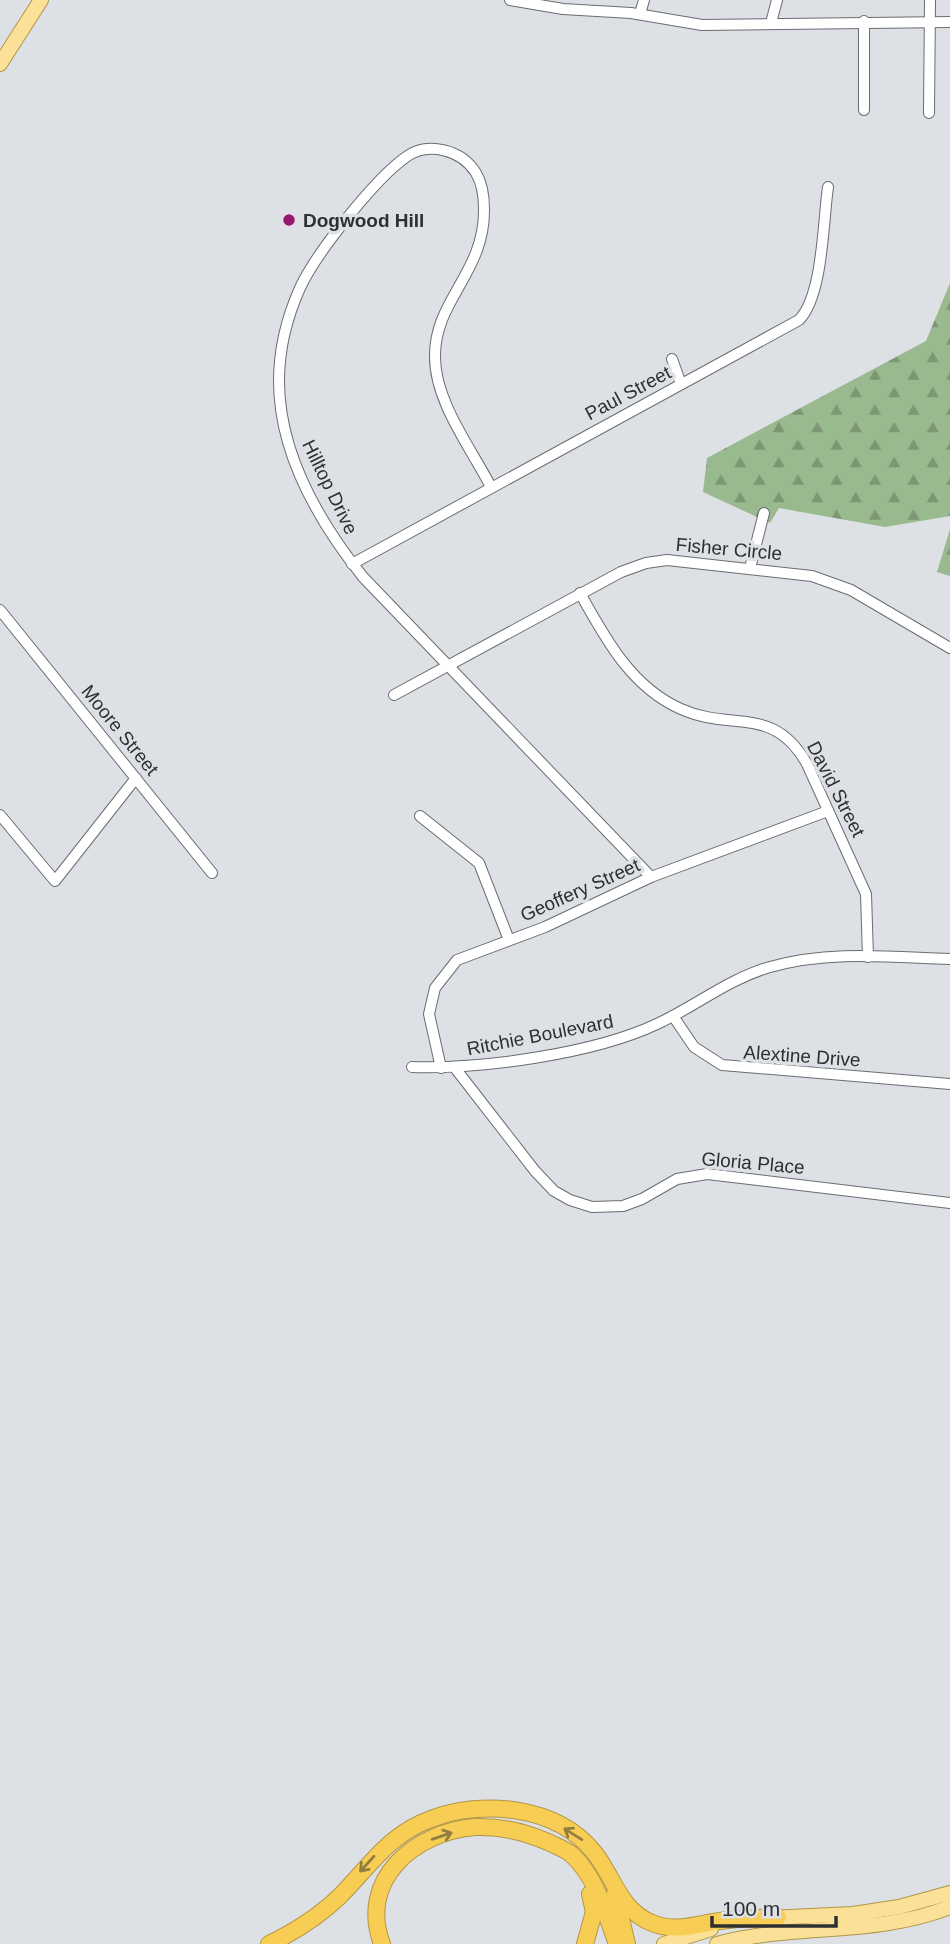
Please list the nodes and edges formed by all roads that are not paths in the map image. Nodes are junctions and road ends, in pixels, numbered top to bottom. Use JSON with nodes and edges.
{"nodes":[{"id":1,"x":41,"y":0,"type":"edge"},
{"id":2,"x":510,"y":0,"type":"edge"},
{"id":3,"x":644,"y":0,"type":"edge"},
{"id":4,"x":777,"y":0,"type":"edge"},
{"id":5,"x":930,"y":0,"type":"edge"},
{"id":6,"x":640,"y":14,"type":"junction"},
{"id":7,"x":930,"y":20,"type":"junction"},
{"id":8,"x":863,"y":21,"type":"junction"},
{"id":9,"x":950,"y":22,"type":"edge"},
{"id":10,"x":771,"y":23,"type":"junction"},
{"id":11,"x":0,"y":64,"type":"edge"},
{"id":12,"x":864,"y":110,"type":"dead end"},
{"id":13,"x":929,"y":113,"type":"dead end"},
{"id":14,"x":828,"y":187,"type":"dead end"},
{"id":15,"x":672,"y":359,"type":"dead end"},
{"id":16,"x":681,"y":384,"type":"junction"},
{"id":17,"x":491,"y":487,"type":"junction"},
{"id":18,"x":764,"y":513,"type":"dead end"},
{"id":19,"x":352,"y":564,"type":"junction"},
{"id":20,"x":750,"y":568,"type":"junction"},
{"id":21,"x":580,"y":593,"type":"junction"},
{"id":22,"x":0,"y":610,"type":"edge"},
{"id":23,"x":950,"y":648,"type":"edge"},
{"id":24,"x":448,"y":666,"type":"junction"},
{"id":25,"x":394,"y":695,"type":"dead end"},
{"id":26,"x":136,"y":778,"type":"junction"},
{"id":27,"x":828,"y":811,"type":"junction"},
{"id":28,"x":0,"y":814,"type":"edge"},
{"id":29,"x":420,"y":816,"type":"dead end"},
{"id":30,"x":212,"y":873,"type":"dead end"},
{"id":31,"x":650,"y":877,"type":"junction"},
{"id":32,"x":509,"y":940,"type":"junction"},
{"id":33,"x":868,"y":957,"type":"junction"},
{"id":34,"x":950,"y":959,"type":"edge"},
{"id":35,"x":673,"y":1016,"type":"junction"},
{"id":36,"x":412,"y":1067,"type":"dead end"},
{"id":37,"x":441,"y":1068,"type":"junction"},
{"id":38,"x":454,"y":1068,"type":"junction"},
{"id":39,"x":950,"y":1084,"type":"edge"},
{"id":40,"x":950,"y":1203,"type":"edge"},
{"id":41,"x":540,"y":1839,"type":"junction"},
{"id":42,"x":614,"y":1887,"type":"junction"},
{"id":43,"x":950,"y":1893,"type":"edge"},
{"id":44,"x":950,"y":1907,"type":"edge"},
{"id":45,"x":778,"y":1917,"type":"junction"},
{"id":46,"x":269,"y":1944,"type":"edge"},
{"id":47,"x":382,"y":1944,"type":"edge"},
{"id":48,"x":585,"y":1944,"type":"edge"},
{"id":49,"x":617,"y":1944,"type":"edge"},
{"id":50,"x":627,"y":1944,"type":"edge"},
{"id":51,"x":664,"y":1944,"type":"edge"},
{"id":52,"x":717,"y":1944,"type":"edge"}],
"edges":[{"from":1,"to":11,"type":"main road"},
{"from":2,"to":6,"type":"street"},
{"from":3,"to":6,"type":"street"},
{"from":4,"to":10,"type":"street"},
{"from":5,"to":7,"type":"street"},
{"from":6,"to":10,"type":"street"},
{"from":7,"to":8,"type":"street"},
{"from":7,"to":9,"type":"street"},
{"from":7,"to":13,"type":"street"},
{"from":8,"to":10,"type":"street"},
{"from":8,"to":12,"type":"street"},
{"from":14,"to":16,"type":"street","name":"Paul Street"},
{"from":15,"to":16,"type":"street"},
{"from":16,"to":17,"type":"street","name":"Paul Street"},
{"from":17,"to":19,"type":"street","name":"Paul Street"},
{"from":17,"to":19,"type":"street","name":"Hilltop Drive"},
{"from":18,"to":20,"type":"street"},
{"from":19,"to":24,"type":"street","name":"Hilltop Drive"},
{"from":20,"to":21,"type":"street","name":"Fisher Circle"},
{"from":20,"to":23,"type":"street","name":"Fisher Circle"},
{"from":21,"to":24,"type":"street","name":"Fisher Circle"},
{"from":21,"to":27,"type":"street","name":"David Street"},
{"from":22,"to":26,"type":"street","name":"Moore Street"},
{"from":24,"to":25,"type":"street","name":"Fisher Circle"},
{"from":24,"to":31,"type":"street","name":"Hilltop Drive"},
{"from":26,"to":28,"type":"street"},
{"from":26,"to":30,"type":"street","name":"Moore Street"},
{"from":27,"to":31,"type":"street","name":"Geoffery Street"},
{"from":27,"to":33,"type":"street","name":"David Street"},
{"from":29,"to":32,"type":"street"},
{"from":31,"to":32,"type":"street","name":"Geoffery Street"},
{"from":32,"to":37,"type":"street","name":"Geoffery Street"},
{"from":33,"to":34,"type":"street","name":"Ritchie Boulevard"},
{"from":33,"to":35,"type":"street","name":"Ritchie Boulevard"},
{"from":35,"to":38,"type":"street","name":"Ritchie Boulevard"},
{"from":35,"to":39,"type":"street","name":"Alextine Drive"},
{"from":36,"to":37,"type":"street","name":"Ritchie Boulevard"},
{"from":37,"to":38,"type":"street","name":"Ritchie Boulevard"},
{"from":38,"to":40,"type":"street","name":"Gloria Place"},
{"from":47,"to":41,"type":"highway","one_way":true},
{"from":41,"to":48,"type":"highway"},
{"from":41,"to":49,"type":"highway"},
{"from":42,"to":45,"type":"highway"},
{"from":42,"to":46,"type":"highway","one_way":true},
{"from":42,"to":50,"type":"highway"},
{"from":43,"to":45,"type":"main road"},
{"from":44,"to":52,"type":"main road"},
{"from":45,"to":51,"type":"main road"}]}
